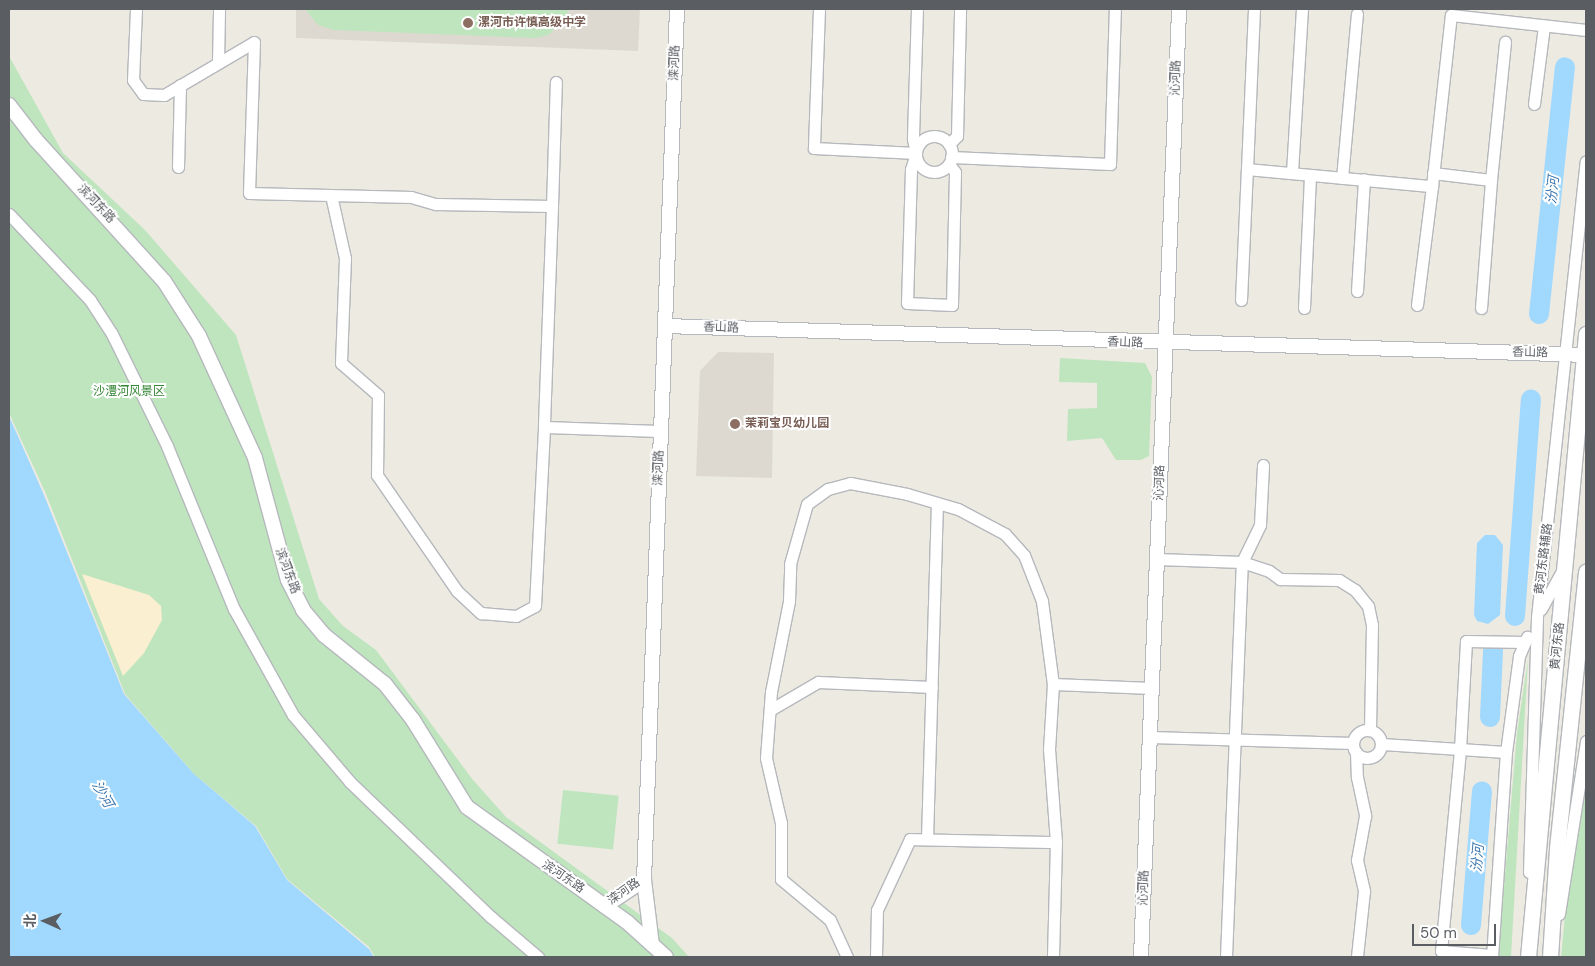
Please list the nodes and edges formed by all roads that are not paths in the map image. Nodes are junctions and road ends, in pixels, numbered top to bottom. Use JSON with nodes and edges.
{"nodes":[{"id":1,"x":136,"y":9,"type":"edge"},
{"id":2,"x":219,"y":9,"type":"edge"},
{"id":3,"x":676,"y":9,"type":"edge"},
{"id":4,"x":819,"y":9,"type":"edge"},
{"id":5,"x":917,"y":9,"type":"edge"},
{"id":6,"x":960,"y":9,"type":"edge"},
{"id":7,"x":1115,"y":9,"type":"edge"},
{"id":8,"x":1179,"y":9,"type":"edge"},
{"id":9,"x":1254,"y":9,"type":"edge"},
{"id":10,"x":1302,"y":9,"type":"edge"},
{"id":11,"x":1357,"y":14,"type":"dead end"},
{"id":12,"x":1544,"y":26,"type":"junction"},
{"id":13,"x":1586,"y":30,"type":"edge"},
{"id":14,"x":1506,"y":42,"type":"dead end"},
{"id":15,"x":218,"y":63,"type":"junction"},
{"id":16,"x":556,"y":82,"type":"dead end"},
{"id":17,"x":180,"y":86,"type":"junction"},
{"id":18,"x":1534,"y":104,"type":"dead end"},
{"id":19,"x":9,"y":106,"type":"edge"},
{"id":20,"x":949,"y":144,"type":"junction"},
{"id":21,"x":916,"y":154,"type":"junction"},
{"id":22,"x":950,"y":160,"type":"junction"},
{"id":23,"x":1586,"y":162,"type":"edge"},
{"id":24,"x":178,"y":167,"type":"dead end"},
{"id":25,"x":1247,"y":169,"type":"junction"},
{"id":26,"x":1292,"y":172,"type":"junction"},
{"id":27,"x":1433,"y":173,"type":"junction"},
{"id":28,"x":1310,"y":175,"type":"junction"},
{"id":29,"x":1342,"y":178,"type":"junction"},
{"id":30,"x":1364,"y":179,"type":"junction"},
{"id":31,"x":1492,"y":180,"type":"junction"},
{"id":32,"x":1432,"y":186,"type":"junction"},
{"id":33,"x":331,"y":195,"type":"junction"},
{"id":34,"x":552,"y":206,"type":"junction"},
{"id":35,"x":9,"y":214,"type":"edge"},
{"id":36,"x":1357,"y":291,"type":"dead end"},
{"id":37,"x":1241,"y":300,"type":"dead end"},
{"id":38,"x":1417,"y":304,"type":"dead end"},
{"id":39,"x":1304,"y":308,"type":"dead end"},
{"id":40,"x":1480,"y":308,"type":"dead end"},
{"id":41,"x":665,"y":326,"type":"junction"},
{"id":42,"x":1586,"y":334,"type":"edge"},
{"id":43,"x":1166,"y":344,"type":"junction"},
{"id":44,"x":1567,"y":354,"type":"junction"},
{"id":45,"x":1585,"y":355,"type":"edge"},
{"id":46,"x":544,"y":427,"type":"junction"},
{"id":47,"x":660,"y":431,"type":"junction"},
{"id":48,"x":1263,"y":465,"type":"dead end"},
{"id":49,"x":937,"y":503,"type":"junction"},
{"id":50,"x":1157,"y":559,"type":"junction"},
{"id":51,"x":1242,"y":562,"type":"junction"},
{"id":52,"x":1566,"y":562,"type":"junction"},
{"id":53,"x":1586,"y":572,"type":"edge"},
{"id":54,"x":1537,"y":617,"type":"junction"},
{"id":55,"x":1525,"y":642,"type":"junction"},
{"id":56,"x":1053,"y":684,"type":"junction"},
{"id":57,"x":932,"y":687,"type":"junction"},
{"id":58,"x":1152,"y":688,"type":"junction"},
{"id":59,"x":770,"y":710,"type":"junction"},
{"id":60,"x":1370,"y":730,"type":"junction"},
{"id":61,"x":1150,"y":737,"type":"junction"},
{"id":62,"x":1235,"y":740,"type":"junction"},
{"id":63,"x":1586,"y":741,"type":"edge"},
{"id":64,"x":1382,"y":744,"type":"junction"},
{"id":65,"x":1354,"y":748,"type":"junction"},
{"id":66,"x":1460,"y":749,"type":"junction"},
{"id":67,"x":1506,"y":752,"type":"junction"},
{"id":68,"x":927,"y":839,"type":"junction"},
{"id":69,"x":1056,"y":842,"type":"junction"},
{"id":70,"x":644,"y":880,"type":"junction"},
{"id":71,"x":605,"y":906,"type":"junction"},
{"id":72,"x":652,"y":945,"type":"junction"},
{"id":73,"x":1492,"y":956,"type":"edge"},
{"id":74,"x":538,"y":957,"type":"edge"},
{"id":75,"x":666,"y":957,"type":"edge"},
{"id":76,"x":847,"y":957,"type":"edge"},
{"id":77,"x":876,"y":957,"type":"edge"},
{"id":78,"x":1054,"y":957,"type":"edge"},
{"id":79,"x":1142,"y":957,"type":"edge"},
{"id":80,"x":1226,"y":957,"type":"edge"},
{"id":81,"x":1357,"y":957,"type":"edge"},
{"id":82,"x":1527,"y":957,"type":"edge"},
{"id":83,"x":1551,"y":957,"type":"edge"}],
"edges":[{"from":1,"to":17,"type":"street"},
{"from":2,"to":15,"type":"street"},
{"from":3,"to":41,"type":"street","name":"滦河路"},
{"from":4,"to":21,"type":"street"},
{"from":5,"to":21,"type":"street"},
{"from":6,"to":20,"type":"street"},
{"from":7,"to":22,"type":"street"},
{"from":8,"to":43,"type":"street","name":"沁河路"},
{"from":9,"to":25,"type":"street"},
{"from":10,"to":26,"type":"street"},
{"from":11,"to":29,"type":"street"},
{"from":12,"to":13,"type":"street"},
{"from":12,"to":18,"type":"street"},
{"from":12,"to":27,"type":"street"},
{"from":14,"to":31,"type":"street"},
{"from":15,"to":17,"type":"street"},
{"from":15,"to":33,"type":"street"},
{"from":16,"to":34,"type":"street"},
{"from":17,"to":24,"type":"street"},
{"from":19,"to":71,"type":"street","name":"滨河东路"},
{"from":20,"to":21,"type":"street"},
{"from":20,"to":22,"type":"street"},
{"from":21,"to":22,"type":"street"},
{"from":21,"to":22,"type":"street"},
{"from":23,"to":44,"type":"street","name":"黄河东路辅路"},
{"from":25,"to":26,"type":"street"},
{"from":25,"to":37,"type":"street"},
{"from":26,"to":28,"type":"street"},
{"from":27,"to":31,"type":"street"},
{"from":27,"to":32,"type":"street"},
{"from":28,"to":29,"type":"street"},
{"from":28,"to":39,"type":"street"},
{"from":29,"to":30,"type":"street"},
{"from":30,"to":32,"type":"street"},
{"from":30,"to":36,"type":"street"},
{"from":31,"to":40,"type":"street"},
{"from":32,"to":38,"type":"street"},
{"from":33,"to":34,"type":"street"},
{"from":33,"to":46,"type":"street"},
{"from":34,"to":46,"type":"street"},
{"from":35,"to":74,"type":"street"},
{"from":41,"to":43,"type":"street","name":"香山路"},
{"from":41,"to":47,"type":"street","name":"滦河路"},
{"from":42,"to":45,"type":"main road","name":"黄河东路"},
{"from":43,"to":44,"type":"street","name":"香山路"},
{"from":43,"to":50,"type":"street","name":"沁河路"},
{"from":44,"to":45,"type":"street","name":"香山路"},
{"from":44,"to":54,"type":"street","name":"黄河东路辅路"},
{"from":45,"to":52,"type":"main road","name":"黄河东路"},
{"from":46,"to":47,"type":"street"},
{"from":47,"to":70,"type":"street","name":"滦河路"},
{"from":48,"to":51,"type":"street"},
{"from":49,"to":56,"type":"street"},
{"from":49,"to":57,"type":"street"},
{"from":49,"to":59,"type":"street"},
{"from":50,"to":51,"type":"street"},
{"from":50,"to":58,"type":"street","name":"沁河路"},
{"from":51,"to":60,"type":"street"},
{"from":51,"to":62,"type":"street"},
{"from":52,"to":54,"type":"street"},
{"from":52,"to":82,"type":"main road","name":"黄河东路"},
{"from":53,"to":83,"type":"main road","name":"黄河东路"},
{"from":54,"to":55,"type":"street"},
{"from":54,"to":82,"type":"street","name":"黄河东路辅路"},
{"from":55,"to":66,"type":"street"},
{"from":55,"to":67,"type":"street"},
{"from":56,"to":58,"type":"street"},
{"from":56,"to":69,"type":"street"},
{"from":57,"to":59,"type":"street"},
{"from":57,"to":68,"type":"street"},
{"from":58,"to":61,"type":"street","name":"沁河路"},
{"from":59,"to":76,"type":"street"},
{"from":60,"to":64,"type":"street"},
{"from":60,"to":65,"type":"street"},
{"from":61,"to":62,"type":"street"},
{"from":61,"to":79,"type":"street","name":"沁河路"},
{"from":62,"to":65,"type":"street"},
{"from":62,"to":80,"type":"street"},
{"from":63,"to":83,"type":"street"},
{"from":64,"to":65,"type":"street"},
{"from":64,"to":66,"type":"street"},
{"from":65,"to":81,"type":"street"},
{"from":66,"to":67,"type":"street"},
{"from":66,"to":73,"type":"street"},
{"from":67,"to":73,"type":"street"},
{"from":68,"to":69,"type":"street"},
{"from":68,"to":77,"type":"street"},
{"from":69,"to":78,"type":"street"},
{"from":70,"to":71,"type":"street","name":"滦河路"},
{"from":70,"to":72,"type":"street"},
{"from":71,"to":72,"type":"street","name":"滨河东路"},
{"from":72,"to":75,"type":"street","name":"滨河东路"}]}
